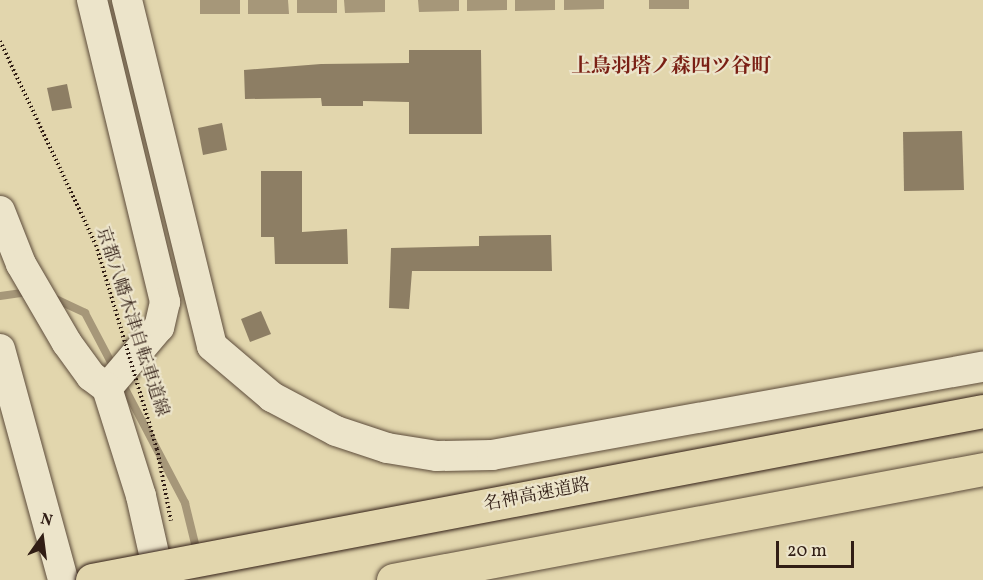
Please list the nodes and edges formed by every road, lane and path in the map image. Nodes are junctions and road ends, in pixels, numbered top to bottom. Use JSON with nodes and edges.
{"nodes":[{"id":1,"x":92,"y":0,"type":"edge"},
{"id":2,"x":127,"y":0,"type":"edge"},
{"id":3,"x":0,"y":41,"type":"edge"},
{"id":4,"x":0,"y":211,"type":"edge"},
{"id":5,"x":0,"y":349,"type":"edge"},
{"id":6,"x":983,"y":366,"type":"edge"},
{"id":7,"x":107,"y":388,"type":"junction"},
{"id":8,"x":983,"y":411,"type":"edge"},
{"id":9,"x":983,"y":469,"type":"edge"},
{"id":10,"x":171,"y":521,"type":"dead end"},
{"id":11,"x":63,"y":580,"type":"edge"},
{"id":12,"x":92,"y":580,"type":"edge"},
{"id":13,"x":160,"y":580,"type":"edge"},
{"id":14,"x":393,"y":580,"type":"edge"}],
"edges":[{"from":1,"to":7,"type":"street"},
{"from":2,"to":6,"type":"street"},
{"from":3,"to":10,"type":"path","name":"京都八幡木津自転車道線","bridge":true},
{"from":4,"to":7,"type":"street"},
{"from":5,"to":11,"type":"street"},
{"from":7,"to":13,"type":"street"},
{"from":8,"to":12,"type":"highway","name":"名神高速道路","bridge":true},
{"from":9,"to":14,"type":"highway"}]}
